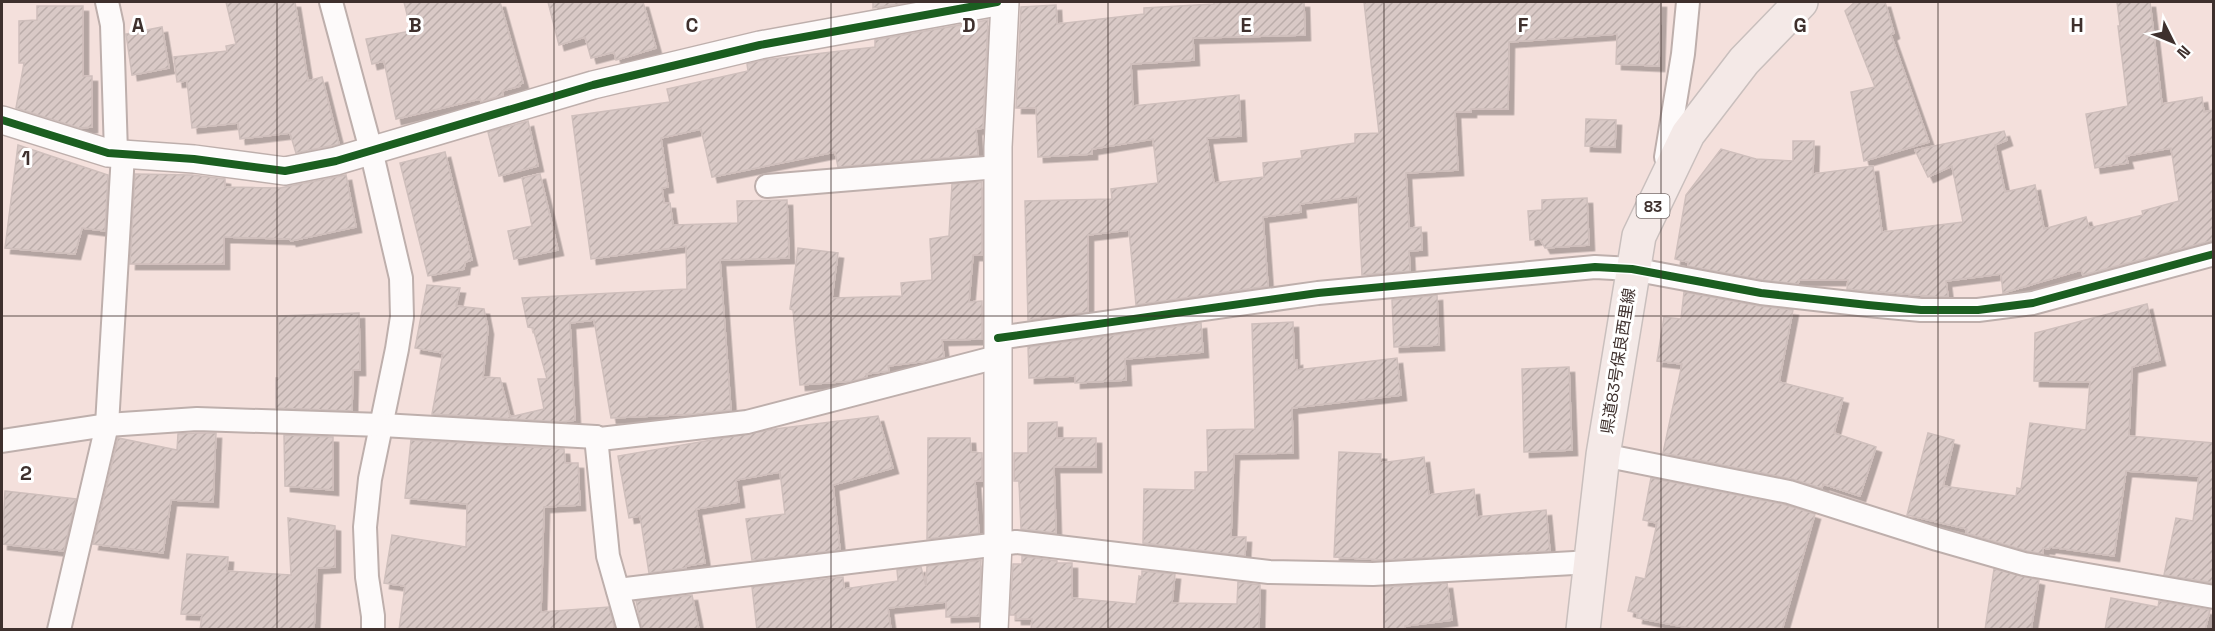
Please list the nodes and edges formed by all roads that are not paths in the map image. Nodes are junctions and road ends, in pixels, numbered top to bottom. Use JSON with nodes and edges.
{"nodes":[{"id":1,"x":106,"y":2,"type":"edge"},
{"id":2,"x":331,"y":2,"type":"edge"},
{"id":3,"x":997,"y":2,"type":"edge"},
{"id":4,"x":1005,"y":2,"type":"edge"},
{"id":5,"x":1688,"y":2,"type":"edge"},
{"id":6,"x":1801,"y":2,"type":"edge"},
{"id":7,"x":2,"y":120,"type":"edge"},
{"id":8,"x":371,"y":150,"type":"junction"},
{"id":9,"x":120,"y":154,"type":"junction"},
{"id":10,"x":998,"y":167,"type":"junction"},
{"id":11,"x":767,"y":186,"type":"dead end"},
{"id":12,"x":1659,"y":192,"type":"junction"},
{"id":13,"x":2214,"y":254,"type":"edge"},
{"id":14,"x":1632,"y":269,"type":"junction"},
{"id":15,"x":998,"y":347,"type":"junction"},
{"id":16,"x":106,"y":425,"type":"junction"},
{"id":17,"x":382,"y":425,"type":"junction"},
{"id":18,"x":596,"y":437,"type":"junction"},
{"id":19,"x":2,"y":441,"type":"edge"},
{"id":20,"x":1603,"y":455,"type":"junction"},
{"id":21,"x":998,"y":544,"type":"junction"},
{"id":22,"x":1592,"y":562,"type":"junction"},
{"id":23,"x":618,"y":590,"type":"junction"},
{"id":24,"x":2214,"y":597,"type":"edge"},
{"id":25,"x":59,"y":630,"type":"edge"},
{"id":26,"x":373,"y":630,"type":"edge"},
{"id":27,"x":629,"y":630,"type":"edge"},
{"id":28,"x":994,"y":630,"type":"edge"},
{"id":29,"x":1583,"y":630,"type":"edge"}],
"edges":[{"from":1,"to":9,"type":"street"},
{"from":2,"to":8,"type":"street"},
{"from":3,"to":8,"type":"street"},
{"from":4,"to":10,"type":"street"},
{"from":5,"to":12,"type":"street"},
{"from":6,"to":12,"type":"main road","name":"県道83号保良西里線","number":"83"},
{"from":7,"to":9,"type":"street"},
{"from":8,"to":9,"type":"street"},
{"from":8,"to":17,"type":"street"},
{"from":9,"to":16,"type":"street"},
{"from":10,"to":11,"type":"street"},
{"from":10,"to":15,"type":"street"},
{"from":12,"to":14,"type":"main road","name":"県道83号保良西里線","number":"83"},
{"from":13,"to":14,"type":"street"},
{"from":14,"to":15,"type":"street"},
{"from":14,"to":20,"type":"main road","name":"県道83号保良西里線","number":"83"},
{"from":15,"to":18,"type":"street"},
{"from":15,"to":21,"type":"street"},
{"from":16,"to":17,"type":"street"},
{"from":16,"to":19,"type":"street"},
{"from":16,"to":25,"type":"street"},
{"from":17,"to":18,"type":"street"},
{"from":17,"to":26,"type":"street"},
{"from":18,"to":23,"type":"street"},
{"from":20,"to":22,"type":"main road","name":"県道83号保良西里線","number":"83"},
{"from":20,"to":24,"type":"street"},
{"from":21,"to":22,"type":"street"},
{"from":21,"to":23,"type":"street"},
{"from":21,"to":28,"type":"street"},
{"from":22,"to":29,"type":"main road","name":"県道83号保良西里線","number":"83"},
{"from":23,"to":27,"type":"street"}]}
